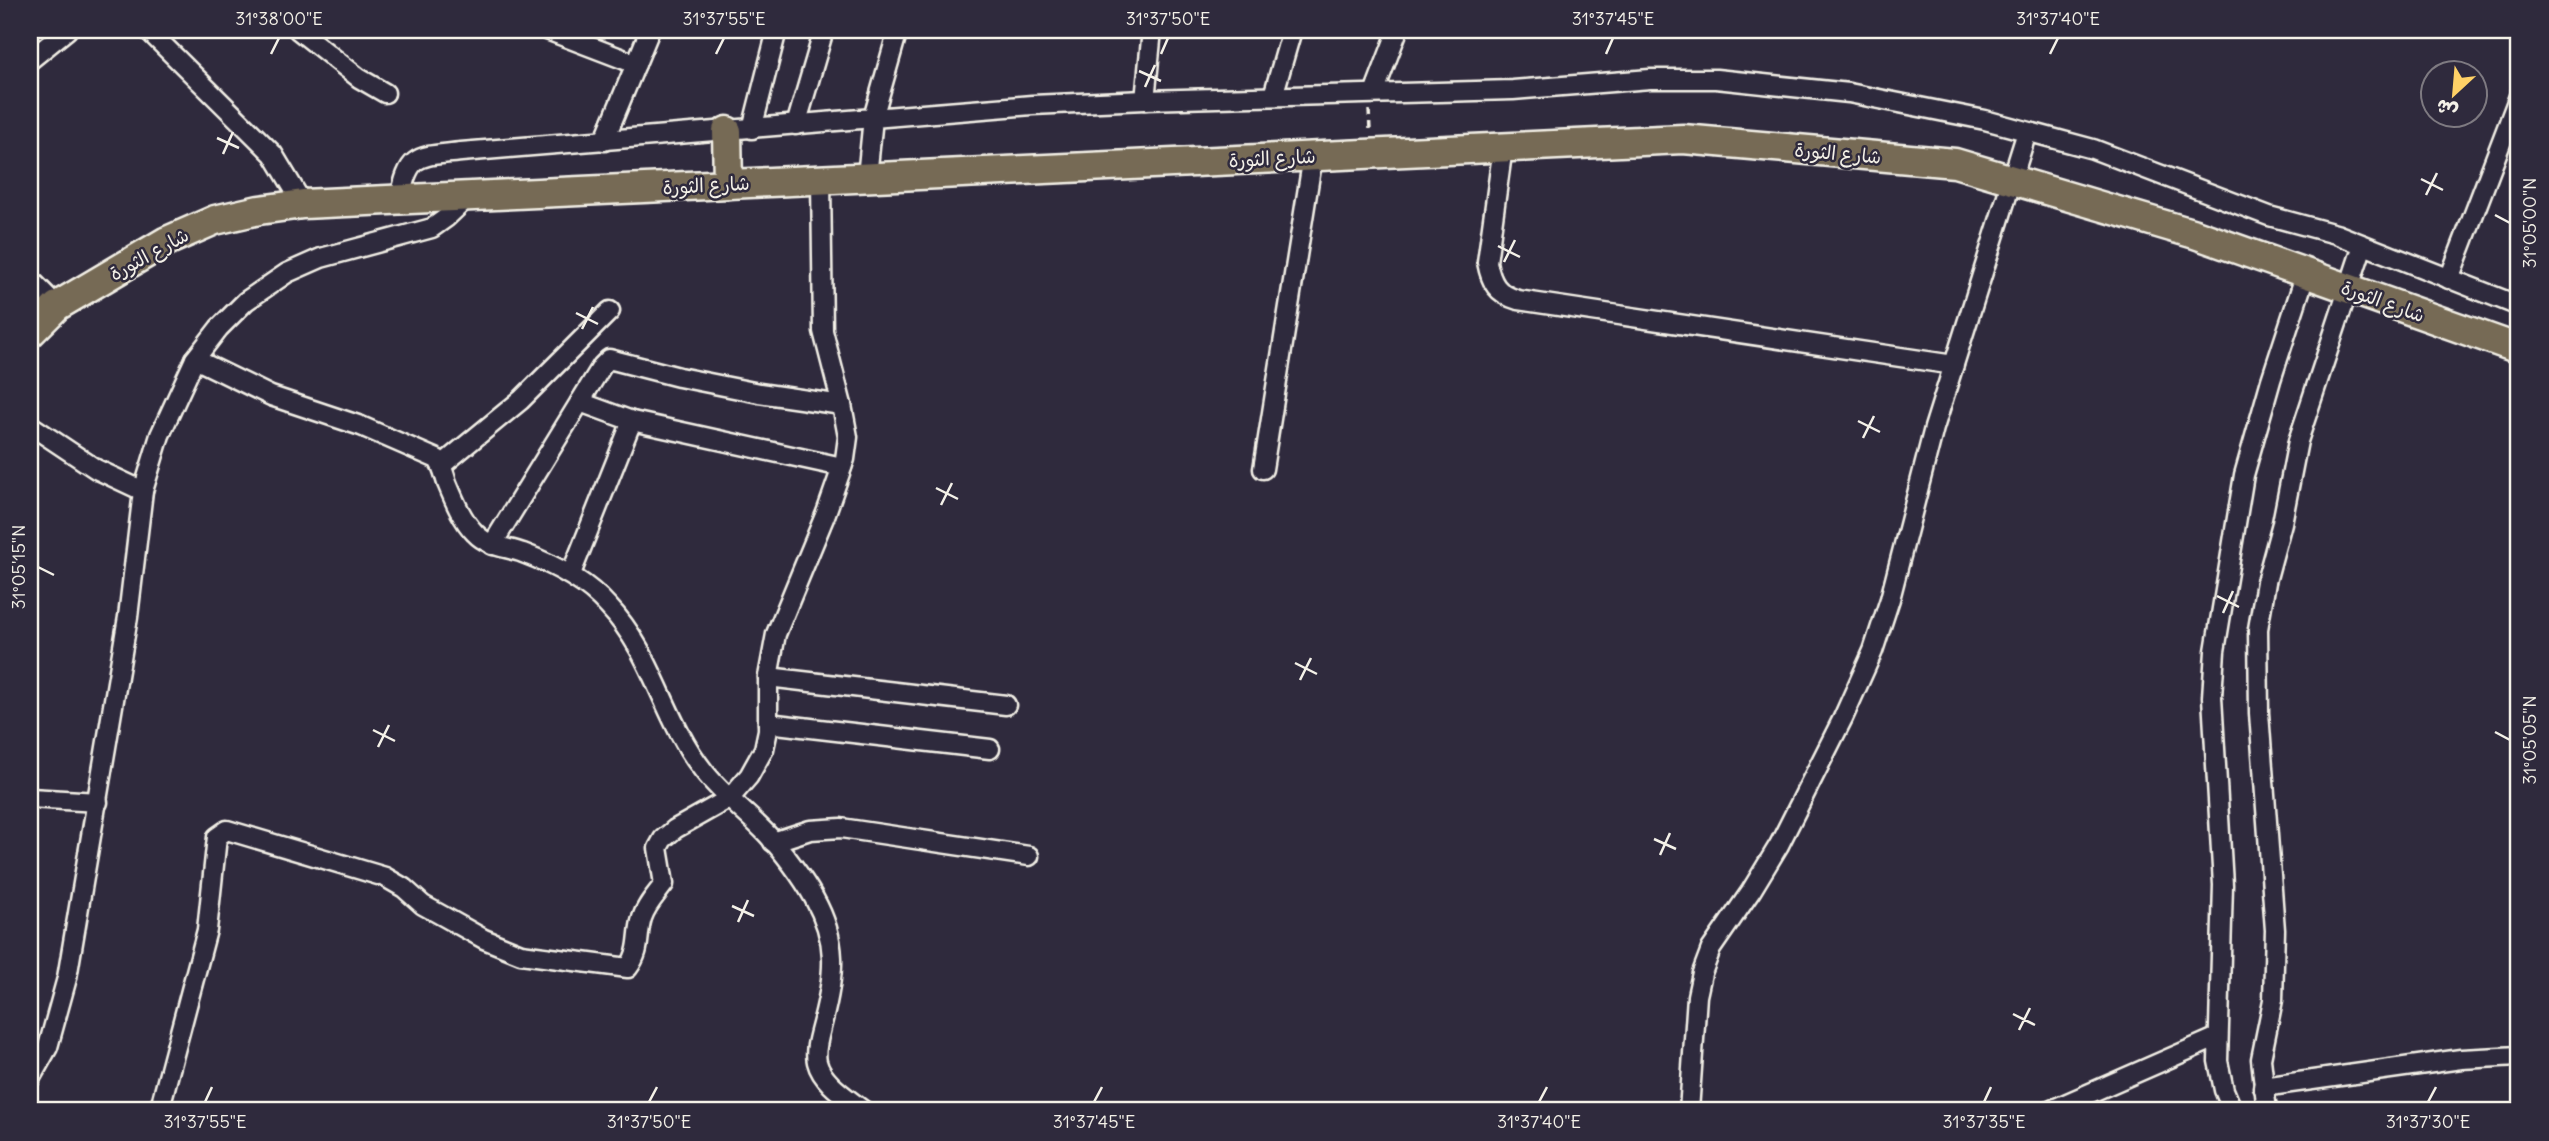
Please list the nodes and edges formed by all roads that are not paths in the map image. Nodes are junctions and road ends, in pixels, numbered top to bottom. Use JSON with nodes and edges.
{"nodes":[{"id":1,"x":148,"y":30,"type":"edge"},
{"id":2,"x":298,"y":30,"type":"edge"},
{"id":3,"x":547,"y":30,"type":"edge"},
{"id":4,"x":650,"y":30,"type":"edge"},
{"id":5,"x":776,"y":30,"type":"edge"},
{"id":6,"x":824,"y":30,"type":"edge"},
{"id":7,"x":898,"y":30,"type":"edge"},
{"id":8,"x":1152,"y":30,"type":"edge"},
{"id":9,"x":1292,"y":30,"type":"edge"},
{"id":10,"x":1398,"y":30,"type":"edge"},
{"id":11,"x":58,"y":33,"type":"edge"},
{"id":12,"x":30,"y":60,"type":"edge"},
{"id":13,"x":636,"y":64,"type":"junction"},
{"id":14,"x":385,"y":93,"type":"dead end"},
{"id":15,"x":1371,"y":93,"type":"junction"},
{"id":16,"x":1273,"y":96,"type":"junction"},
{"id":17,"x":2519,"y":96,"type":"edge"},
{"id":18,"x":1146,"y":100,"type":"junction"},
{"id":19,"x":873,"y":118,"type":"junction"},
{"id":20,"x":796,"y":125,"type":"junction"},
{"id":21,"x":739,"y":130,"type":"junction"},
{"id":22,"x":2027,"y":132,"type":"junction"},
{"id":23,"x":604,"y":141,"type":"junction"},
{"id":24,"x":1503,"y":147,"type":"junction"},
{"id":25,"x":1313,"y":156,"type":"junction"},
{"id":26,"x":867,"y":177,"type":"junction"},
{"id":27,"x":821,"y":179,"type":"junction"},
{"id":28,"x":2012,"y":180,"type":"junction"},
{"id":29,"x":728,"y":184,"type":"junction"},
{"id":30,"x":469,"y":196,"type":"junction"},
{"id":31,"x":400,"y":199,"type":"junction"},
{"id":32,"x":303,"y":204,"type":"junction"},
{"id":33,"x":2363,"y":245,"type":"junction"},
{"id":34,"x":2306,"y":274,"type":"junction"},
{"id":35,"x":30,"y":279,"type":"edge"},
{"id":36,"x":2449,"y":279,"type":"junction"},
{"id":37,"x":2347,"y":288,"type":"junction"},
{"id":38,"x":57,"y":306,"type":"junction"},
{"id":39,"x":2519,"y":306,"type":"edge"},
{"id":40,"x":610,"y":312,"type":"dead end"},
{"id":41,"x":30,"y":333,"type":"edge"},
{"id":42,"x":2519,"y":349,"type":"edge"},
{"id":43,"x":195,"y":359,"type":"junction"},
{"id":44,"x":1954,"y":365,"type":"junction"},
{"id":45,"x":580,"y":402,"type":"junction"},
{"id":46,"x":842,"y":405,"type":"junction"},
{"id":47,"x":632,"y":421,"type":"junction"},
{"id":48,"x":30,"y":425,"type":"edge"},
{"id":49,"x":442,"y":465,"type":"junction"},
{"id":50,"x":842,"y":467,"type":"junction"},
{"id":51,"x":1263,"y":469,"type":"dead end"},
{"id":52,"x":143,"y":491,"type":"junction"},
{"id":53,"x":492,"y":545,"type":"junction"},
{"id":54,"x":571,"y":575,"type":"junction"},
{"id":55,"x":768,"y":677,"type":"junction"},
{"id":56,"x":1006,"y":705,"type":"dead end"},
{"id":57,"x":768,"y":723,"type":"junction"},
{"id":58,"x":990,"y":748,"type":"dead end"},
{"id":59,"x":30,"y":797,"type":"edge"},
{"id":60,"x":730,"y":799,"type":"junction"},
{"id":61,"x":98,"y":802,"type":"junction"},
{"id":62,"x":773,"y":842,"type":"junction"},
{"id":63,"x":1029,"y":856,"type":"dead end"},
{"id":64,"x":2218,"y":1037,"type":"junction"},
{"id":65,"x":2519,"y":1056,"type":"edge"},
{"id":66,"x":30,"y":1079,"type":"edge"},
{"id":67,"x":2263,"y":1087,"type":"junction"},
{"id":68,"x":159,"y":1111,"type":"edge"},
{"id":69,"x":864,"y":1111,"type":"edge"},
{"id":70,"x":1689,"y":1111,"type":"edge"},
{"id":71,"x":2049,"y":1111,"type":"edge"},
{"id":72,"x":2233,"y":1111,"type":"edge"},
{"id":73,"x":2267,"y":1111,"type":"edge"}],
"edges":[{"from":1,"to":32,"type":"street"},
{"from":2,"to":14,"type":"street"},
{"from":3,"to":13,"type":"street"},
{"from":4,"to":13,"type":"street"},
{"from":5,"to":21,"type":"street"},
{"from":6,"to":20,"type":"street"},
{"from":7,"to":19,"type":"street"},
{"from":8,"to":18,"type":"street"},
{"from":9,"to":16,"type":"street"},
{"from":10,"to":15,"type":"street"},
{"from":11,"to":12,"type":"street"},
{"from":13,"to":23,"type":"street"},
{"from":15,"to":16,"type":"street"},
{"from":15,"to":22,"type":"street"},
{"from":16,"to":18,"type":"street"},
{"from":17,"to":36,"type":"street"},
{"from":18,"to":19,"type":"street"},
{"from":19,"to":20,"type":"street"},
{"from":19,"to":26,"type":"street"},
{"from":20,"to":21,"type":"street"},
{"from":21,"to":23,"type":"street"},
{"from":21,"to":29,"type":"main road"},
{"from":22,"to":28,"type":"street"},
{"from":22,"to":33,"type":"street"},
{"from":23,"to":31,"type":"street"},
{"from":24,"to":25,"type":"main road","name":"شارع الثورة"},
{"from":24,"to":28,"type":"main road","name":"شارع الثورة"},
{"from":24,"to":44,"type":"street"},
{"from":25,"to":26,"type":"main road","name":"شارع الثورة"},
{"from":25,"to":51,"type":"street"},
{"from":26,"to":27,"type":"main road","name":"شارع الثورة"},
{"from":27,"to":29,"type":"main road","name":"شارع الثورة"},
{"from":27,"to":46,"type":"street"},
{"from":28,"to":34,"type":"main road","name":"شارع الثورة"},
{"from":28,"to":44,"type":"street"},
{"from":29,"to":30,"type":"main road","name":"شارع الثورة"},
{"from":30,"to":31,"type":"main road","name":"شارع الثورة"},
{"from":30,"to":43,"type":"street"},
{"from":31,"to":32,"type":"main road","name":"شارع الثورة"},
{"from":32,"to":38,"type":"main road","name":"شارع الثورة"},
{"from":33,"to":36,"type":"street"},
{"from":33,"to":37,"type":"street"},
{"from":34,"to":37,"type":"main road","name":"شارع الثورة"},
{"from":34,"to":64,"type":"street"},
{"from":35,"to":38,"type":"street"},
{"from":36,"to":39,"type":"street"},
{"from":37,"to":42,"type":"main road","name":"شارع الثورة"},
{"from":37,"to":67,"type":"street"},
{"from":38,"to":41,"type":"main road","name":"شارع الثورة"},
{"from":40,"to":49,"type":"street"},
{"from":43,"to":49,"type":"street"},
{"from":43,"to":52,"type":"street"},
{"from":44,"to":70,"type":"street"},
{"from":45,"to":46,"type":"street"},
{"from":45,"to":47,"type":"street"},
{"from":45,"to":53,"type":"street"},
{"from":46,"to":50,"type":"street"},
{"from":47,"to":50,"type":"street"},
{"from":47,"to":54,"type":"street"},
{"from":48,"to":52,"type":"street"},
{"from":49,"to":53,"type":"street"},
{"from":50,"to":55,"type":"street"},
{"from":52,"to":61,"type":"street"},
{"from":53,"to":54,"type":"street"},
{"from":54,"to":60,"type":"street"},
{"from":55,"to":56,"type":"street"},
{"from":55,"to":57,"type":"street"},
{"from":57,"to":58,"type":"street"},
{"from":57,"to":60,"type":"street"},
{"from":59,"to":61,"type":"street"},
{"from":60,"to":62,"type":"street"},
{"from":60,"to":68,"type":"street"},
{"from":61,"to":66,"type":"street"},
{"from":62,"to":63,"type":"street"},
{"from":62,"to":69,"type":"street"},
{"from":64,"to":71,"type":"street"},
{"from":64,"to":72,"type":"street"},
{"from":65,"to":67,"type":"street"},
{"from":67,"to":73,"type":"street"}]}
